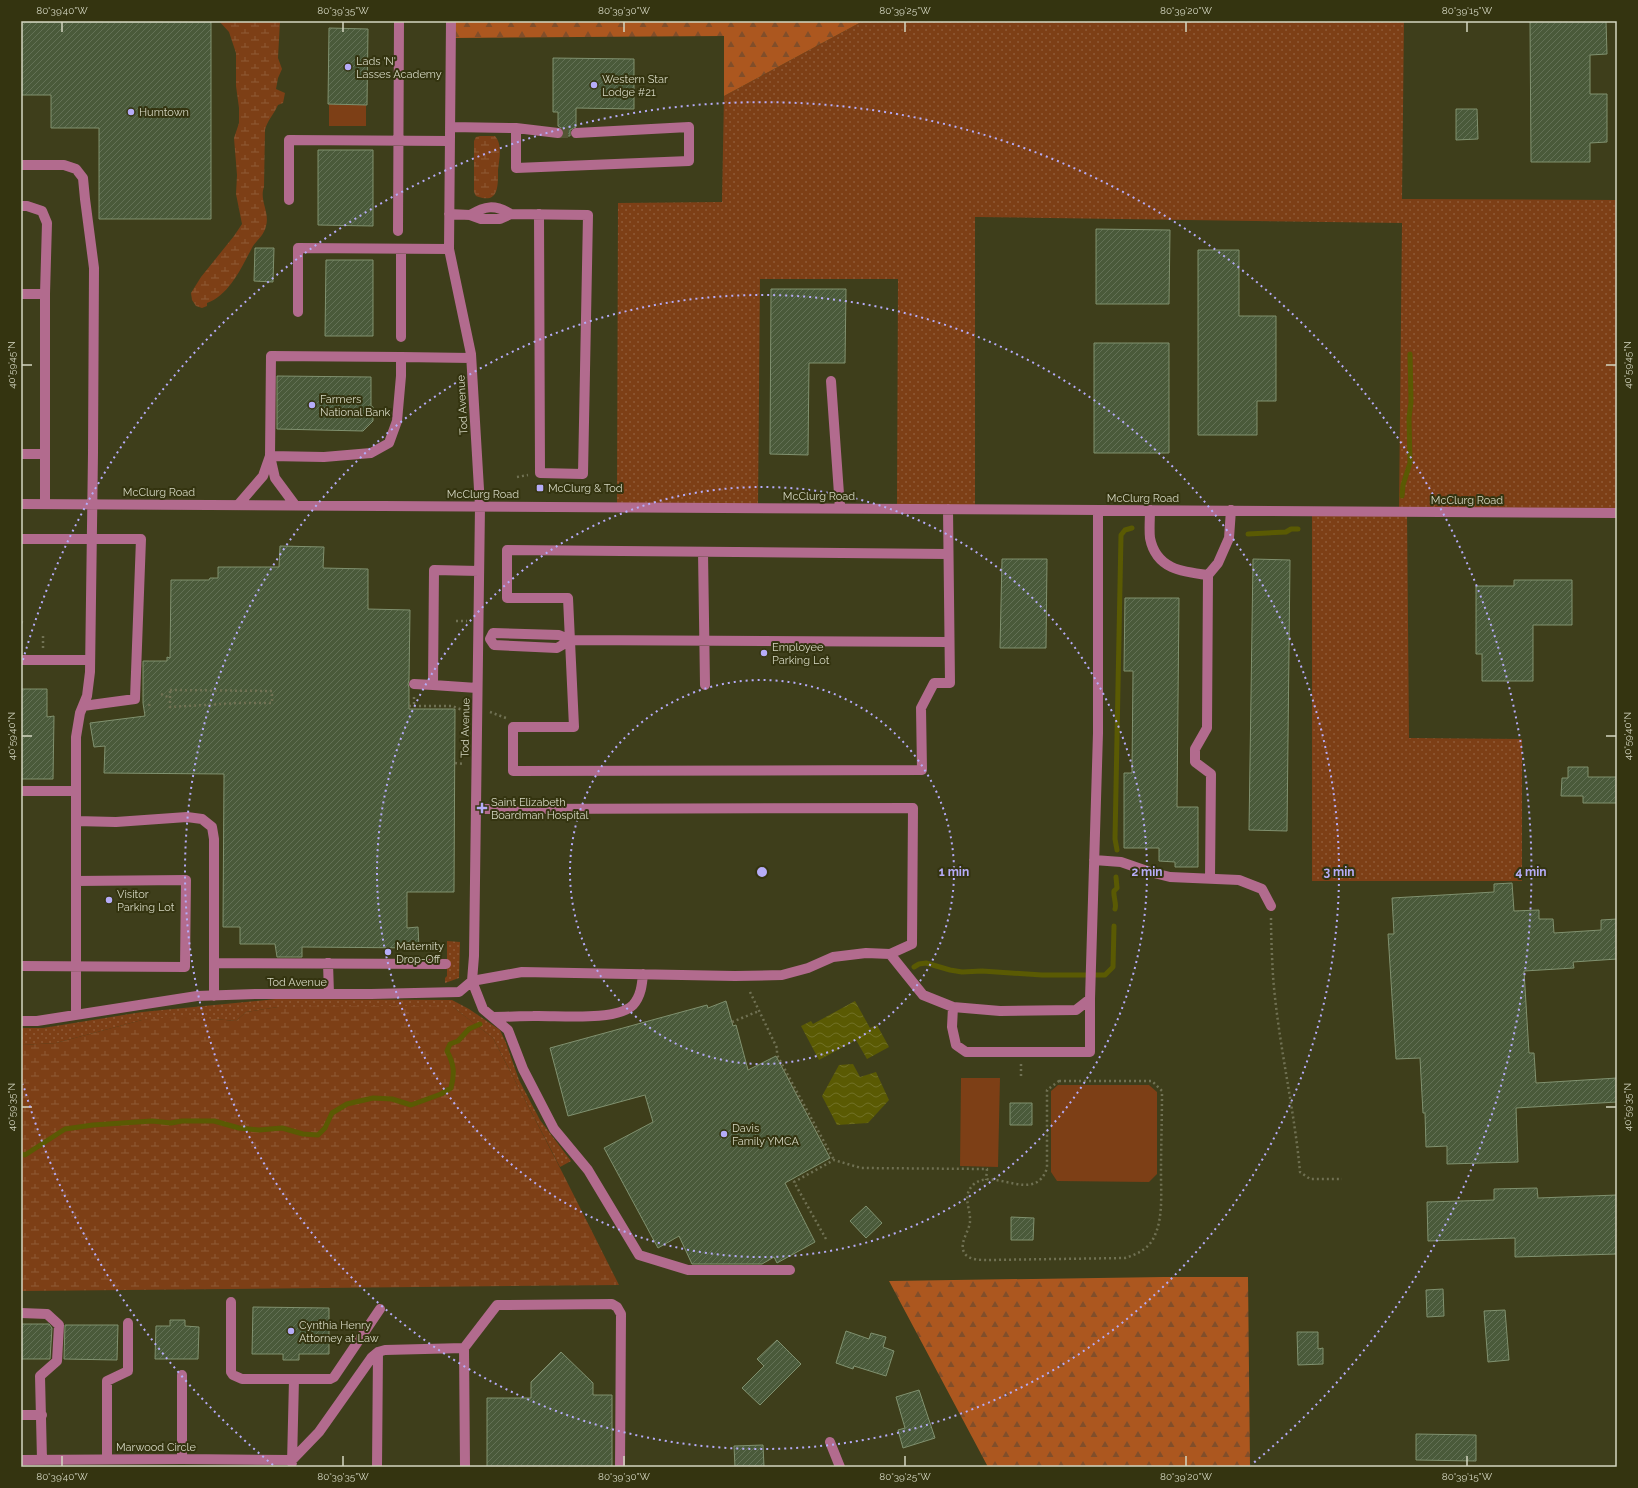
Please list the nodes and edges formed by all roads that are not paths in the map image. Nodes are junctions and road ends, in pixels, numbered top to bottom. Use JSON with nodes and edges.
{"nodes":[{"id":1,"x":399,"y":21,"type":"edge"},
{"id":2,"x":451,"y":21,"type":"edge"},
{"id":3,"x":450,"y":126,"type":"junction"},
{"id":4,"x":516,"y":128,"type":"junction"},
{"id":5,"x":558,"y":133,"type":"tunnel mouth"},
{"id":6,"x":576,"y":133,"type":"tunnel mouth"},
{"id":7,"x":399,"y":140,"type":"junction"},
{"id":8,"x":450,"y":141,"type":"junction"},
{"id":9,"x":21,"y":166,"type":"edge"},
{"id":10,"x":289,"y":200,"type":"dead end"},
{"id":11,"x":21,"y":206,"type":"edge"},
{"id":12,"x":449,"y":214,"type":"junction"},
{"id":13,"x":539,"y":214,"type":"junction"},
{"id":14,"x":398,"y":231,"type":"dead end"},
{"id":15,"x":401,"y":248,"type":"junction"},
{"id":16,"x":449,"y":249,"type":"junction"},
{"id":17,"x":21,"y":294,"type":"edge"},
{"id":18,"x":45,"y":294,"type":"junction"},
{"id":19,"x":298,"y":312,"type":"dead end"},
{"id":20,"x":401,"y":337,"type":"dead end"},
{"id":21,"x":401,"y":357,"type":"junction"},
{"id":22,"x":471,"y":358,"type":"junction"},
{"id":23,"x":830,"y":381,"type":"dead end"},
{"id":24,"x":21,"y":454,"type":"edge"},
{"id":25,"x":45,"y":454,"type":"junction"},
{"id":26,"x":270,"y":456,"type":"junction"},
{"id":27,"x":21,"y":504,"type":"edge"},
{"id":28,"x":44,"y":504,"type":"junction"},
{"id":29,"x":92,"y":504,"type":"junction"},
{"id":30,"x":238,"y":505,"type":"junction"},
{"id":31,"x":295,"y":505,"type":"junction"},
{"id":32,"x":480,"y":506,"type":"junction"},
{"id":33,"x":840,"y":508,"type":"junction"},
{"id":34,"x":948,"y":509,"type":"junction"},
{"id":35,"x":1098,"y":510,"type":"junction"},
{"id":36,"x":1150,"y":510,"type":"junction"},
{"id":37,"x":1230,"y":510,"type":"junction"},
{"id":38,"x":1617,"y":513,"type":"edge"},
{"id":39,"x":21,"y":538,"type":"edge"},
{"id":40,"x":92,"y":539,"type":"junction"},
{"id":41,"x":703,"y":552,"type":"junction"},
{"id":42,"x":948,"y":554,"type":"junction"},
{"id":43,"x":479,"y":571,"type":"junction"},
{"id":44,"x":1208,"y":575,"type":"junction"},
{"id":45,"x":478,"y":638,"type":"junction"},
{"id":46,"x":570,"y":640,"type":"junction"},
{"id":47,"x":705,"y":640,"type":"junction"},
{"id":48,"x":950,"y":642,"type":"junction"},
{"id":49,"x":21,"y":660,"type":"edge"},
{"id":50,"x":90,"y":660,"type":"junction"},
{"id":51,"x":414,"y":684,"type":"dead end"},
{"id":52,"x":433,"y":685,"type":"junction"},
{"id":53,"x":706,"y":685,"type":"dead end"},
{"id":54,"x":477,"y":688,"type":"junction"},
{"id":55,"x":82,"y":706,"type":"junction"},
{"id":56,"x":21,"y":791,"type":"edge"},
{"id":57,"x":76,"y":791,"type":"junction"},
{"id":58,"x":476,"y":809,"type":"junction"},
{"id":59,"x":76,"y":821,"type":"junction"},
{"id":60,"x":1094,"y":860,"type":"junction"},
{"id":61,"x":1210,"y":878,"type":"junction"},
{"id":62,"x":76,"y":881,"type":"junction"},
{"id":63,"x":1271,"y":906,"type":"road end"},
{"id":64,"x":890,"y":954,"type":"junction"},
{"id":65,"x":214,"y":963,"type":"junction"},
{"id":66,"x":328,"y":963,"type":"junction"},
{"id":67,"x":446,"y":964,"type":"dead end"},
{"id":68,"x":21,"y":966,"type":"edge"},
{"id":69,"x":76,"y":966,"type":"junction"},
{"id":70,"x":643,"y":974,"type":"junction"},
{"id":71,"x":472,"y":981,"type":"junction"},
{"id":72,"x":329,"y":994,"type":"junction"},
{"id":73,"x":214,"y":996,"type":"junction"},
{"id":74,"x":1090,"y":999,"type":"junction"},
{"id":75,"x":952,"y":1007,"type":"junction"},
{"id":76,"x":76,"y":1015,"type":"junction"},
{"id":77,"x":494,"y":1017,"type":"junction"},
{"id":78,"x":21,"y":1021,"type":"edge"},
{"id":79,"x":790,"y":1270,"type":"dead end"},
{"id":80,"x":232,"y":1302,"type":"dead end"},
{"id":81,"x":380,"y":1310,"type":"dead end"},
{"id":82,"x":21,"y":1313,"type":"edge"},
{"id":83,"x":128,"y":1323,"type":"dead end"},
{"id":84,"x":464,"y":1348,"type":"junction"},
{"id":85,"x":378,"y":1352,"type":"junction"},
{"id":86,"x":182,"y":1375,"type":"dead end"},
{"id":87,"x":294,"y":1379,"type":"junction"},
{"id":88,"x":21,"y":1415,"type":"edge"},
{"id":89,"x":42,"y":1415,"type":"junction"},
{"id":90,"x":830,"y":1442,"type":"dead end"},
{"id":91,"x":107,"y":1459,"type":"junction"},
{"id":92,"x":21,"y":1460,"type":"edge"},
{"id":93,"x":42,"y":1460,"type":"junction"},
{"id":94,"x":176,"y":1461,"type":"edge"},
{"id":95,"x":84,"y":1463,"type":"edge"},
{"id":96,"x":260,"y":1463,"type":"edge"},
{"id":97,"x":294,"y":1465,"type":"edge"},
{"id":98,"x":377,"y":1467,"type":"edge"},
{"id":99,"x":465,"y":1467,"type":"edge"},
{"id":100,"x":620,"y":1467,"type":"edge"},
{"id":101,"x":840,"y":1467,"type":"edge"}],
"edges":[{"from":1,"to":7,"type":"street"},
{"from":2,"to":3,"type":"street","name":"Tod Avenue"},
{"from":3,"to":4,"type":"street"},
{"from":3,"to":8,"type":"street","name":"Tod Avenue"},
{"from":4,"to":5,"type":"street"},
{"from":4,"to":6,"type":"street"},
{"from":7,"to":8,"type":"street"},
{"from":7,"to":10,"type":"street"},
{"from":7,"to":14,"type":"street"},
{"from":8,"to":12,"type":"street","name":"Tod Avenue"},
{"from":9,"to":29,"type":"street"},
{"from":11,"to":18,"type":"street"},
{"from":12,"to":13,"type":"street"},
{"from":12,"to":16,"type":"street","name":"Tod Avenue"},
{"from":13,"to":13,"type":"street"},
{"from":15,"to":16,"type":"street"},
{"from":15,"to":19,"type":"street"},
{"from":15,"to":20,"type":"street"},
{"from":16,"to":22,"type":"street","name":"Tod Avenue"},
{"from":17,"to":18,"type":"street"},
{"from":18,"to":25,"type":"street"},
{"from":21,"to":22,"type":"street"},
{"from":21,"to":26,"type":"street"},
{"from":21,"to":26,"type":"street"},
{"from":22,"to":32,"type":"street","name":"Tod Avenue"},
{"from":23,"to":33,"type":"street"},
{"from":24,"to":25,"type":"street"},
{"from":25,"to":28,"type":"street"},
{"from":26,"to":30,"type":"street"},
{"from":26,"to":31,"type":"street"},
{"from":27,"to":28,"type":"street","name":"McClurg Road"},
{"from":28,"to":29,"type":"street","name":"McClurg Road"},
{"from":29,"to":30,"type":"street","name":"McClurg Road"},
{"from":29,"to":40,"type":"street"},
{"from":30,"to":31,"type":"street","name":"McClurg Road"},
{"from":31,"to":32,"type":"street","name":"McClurg Road"},
{"from":32,"to":33,"type":"street","name":"McClurg Road"},
{"from":32,"to":43,"type":"street","name":"Tod Avenue"},
{"from":33,"to":34,"type":"street","name":"McClurg Road"},
{"from":34,"to":35,"type":"street","name":"McClurg Road"},
{"from":34,"to":42,"type":"street"},
{"from":35,"to":36,"type":"street","name":"McClurg Road"},
{"from":35,"to":60,"type":"street"},
{"from":36,"to":37,"type":"street","name":"McClurg Road"},
{"from":36,"to":44,"type":"street"},
{"from":37,"to":38,"type":"street","name":"McClurg Road"},
{"from":37,"to":44,"type":"street"},
{"from":39,"to":40,"type":"street"},
{"from":40,"to":50,"type":"street"},
{"from":40,"to":55,"type":"street"},
{"from":41,"to":42,"type":"street"},
{"from":41,"to":46,"type":"street"},
{"from":41,"to":47,"type":"street"},
{"from":42,"to":48,"type":"street"},
{"from":43,"to":45,"type":"street","name":"Tod Avenue"},
{"from":43,"to":52,"type":"street"},
{"from":44,"to":61,"type":"street"},
{"from":45,"to":46,"type":"street"},
{"from":45,"to":54,"type":"street","name":"Tod Avenue"},
{"from":46,"to":47,"type":"street"},
{"from":46,"to":48,"type":"street"},
{"from":47,"to":48,"type":"street"},
{"from":47,"to":53,"type":"street"},
{"from":49,"to":50,"type":"street"},
{"from":50,"to":55,"type":"street"},
{"from":51,"to":52,"type":"street"},
{"from":52,"to":54,"type":"street"},
{"from":54,"to":58,"type":"street","name":"Tod Avenue"},
{"from":55,"to":57,"type":"street"},
{"from":56,"to":57,"type":"street"},
{"from":57,"to":59,"type":"street"},
{"from":58,"to":64,"type":"street"},
{"from":58,"to":71,"type":"street","name":"Tod Avenue"},
{"from":59,"to":62,"type":"street"},
{"from":59,"to":65,"type":"street"},
{"from":60,"to":61,"type":"street"},
{"from":60,"to":74,"type":"street"},
{"from":61,"to":63,"type":"street"},
{"from":62,"to":69,"type":"street"},
{"from":62,"to":69,"type":"street"},
{"from":64,"to":70,"type":"street"},
{"from":64,"to":75,"type":"street"},
{"from":65,"to":66,"type":"street"},
{"from":65,"to":73,"type":"street"},
{"from":66,"to":67,"type":"street"},
{"from":66,"to":72,"type":"street"},
{"from":68,"to":69,"type":"street"},
{"from":69,"to":76,"type":"street"},
{"from":70,"to":71,"type":"street"},
{"from":70,"to":77,"type":"street"},
{"from":71,"to":72,"type":"street","name":"Tod Avenue"},
{"from":71,"to":77,"type":"street"},
{"from":72,"to":73,"type":"street","name":"Tod Avenue"},
{"from":73,"to":76,"type":"street","name":"Tod Avenue"},
{"from":74,"to":75,"type":"street"},
{"from":74,"to":75,"type":"street"},
{"from":76,"to":78,"type":"street","name":"Tod Avenue"},
{"from":77,"to":79,"type":"street"},
{"from":80,"to":87,"type":"street"},
{"from":81,"to":87,"type":"street"},
{"from":82,"to":89,"type":"street"},
{"from":83,"to":91,"type":"street"},
{"from":84,"to":85,"type":"street"},
{"from":84,"to":99,"type":"street"},
{"from":84,"to":100,"type":"street"},
{"from":85,"to":97,"type":"street"},
{"from":85,"to":98,"type":"street"},
{"from":86,"to":94,"type":"street"},
{"from":87,"to":97,"type":"street"},
{"from":88,"to":89,"type":"street"},
{"from":89,"to":93,"type":"street"},
{"from":90,"to":101,"type":"street"},
{"from":91,"to":94,"type":"street","name":"Marwood Circle"},
{"from":91,"to":95,"type":"street","name":"Marwood Circle"},
{"from":92,"to":93,"type":"street","name":"Marwood Circle"},
{"from":93,"to":95,"type":"street","name":"Marwood Circle"},
{"from":94,"to":96,"type":"street","name":"Marwood Circle"},
{"from":96,"to":97,"type":"street","name":"Marwood Circle"}]}
